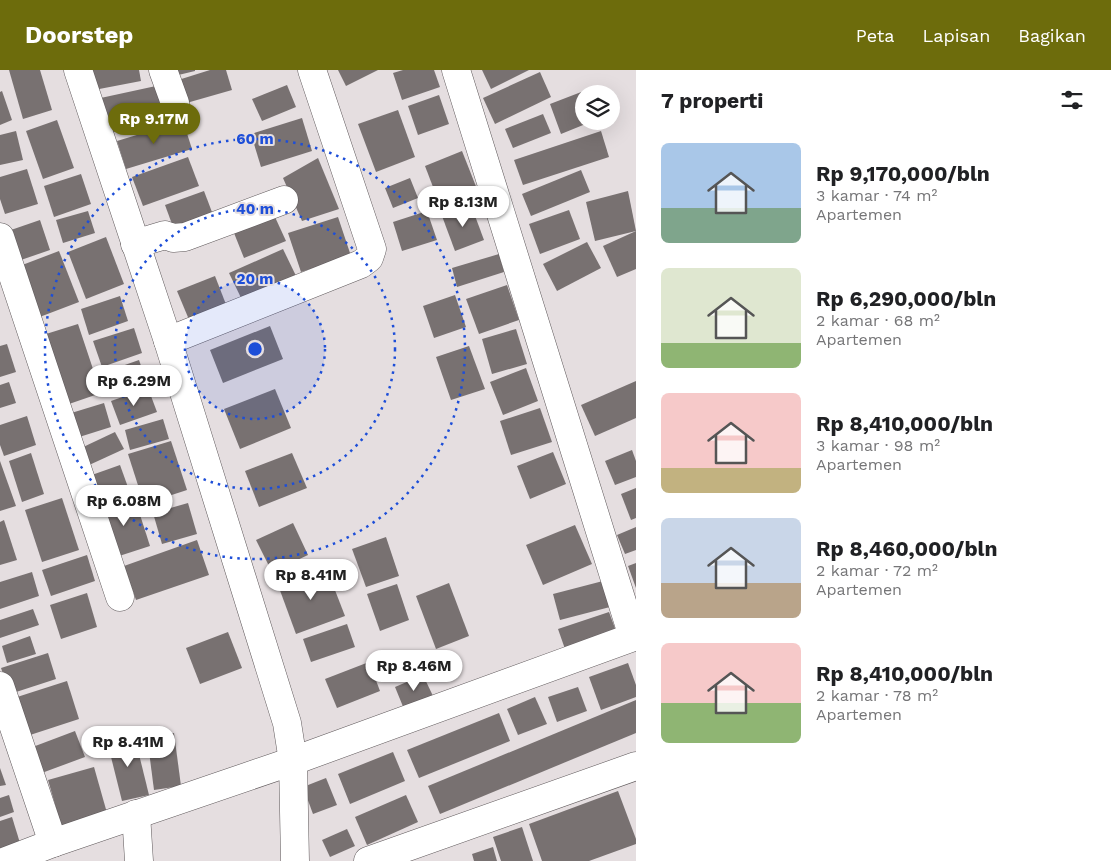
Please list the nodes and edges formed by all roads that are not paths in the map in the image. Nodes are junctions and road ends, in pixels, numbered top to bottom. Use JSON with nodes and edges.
{"nodes":[{"id":1,"x":78,"y":70,"type":"edge"},
{"id":2,"x":163,"y":70,"type":"edge"},
{"id":3,"x":312,"y":70,"type":"edge"},
{"id":4,"x":456,"y":70,"type":"edge"},
{"id":5,"x":175,"y":103,"type":"dead end"},
{"id":6,"x":284,"y":200,"type":"dead end"},
{"id":7,"x":0,"y":237,"type":"edge"},
{"id":8,"x":135,"y":244,"type":"junction"},
{"id":9,"x":168,"y":341,"type":"junction"},
{"id":10,"x":120,"y":597,"type":"dead end"},
{"id":11,"x":634,"y":637,"type":"edge"},
{"id":12,"x":0,"y":686,"type":"edge"},
{"id":13,"x":293,"y":761,"type":"junction"},
{"id":14,"x":636,"y":766,"type":"edge"},
{"id":15,"x":136,"y":814,"type":"junction"},
{"id":16,"x":53,"y":843,"type":"junction"},
{"id":17,"x":6,"y":861,"type":"edge"},
{"id":18,"x":139,"y":861,"type":"edge"},
{"id":19,"x":295,"y":861,"type":"edge"},
{"id":20,"x":368,"y":861,"type":"edge"}],
"edges":[{"from":1,"to":8,"type":"street"},
{"from":2,"to":5,"type":"street"},
{"from":3,"to":9,"type":"street"},
{"from":4,"to":11,"type":"street"},
{"from":6,"to":8,"type":"street"},
{"from":7,"to":10,"type":"street"},
{"from":8,"to":9,"type":"street"},
{"from":9,"to":13,"type":"street"},
{"from":11,"to":13,"type":"street"},
{"from":12,"to":16,"type":"street"},
{"from":13,"to":15,"type":"street"},
{"from":13,"to":19,"type":"street"},
{"from":14,"to":20,"type":"street"},
{"from":15,"to":16,"type":"street"},
{"from":15,"to":18,"type":"street"},
{"from":16,"to":17,"type":"street"}]}
